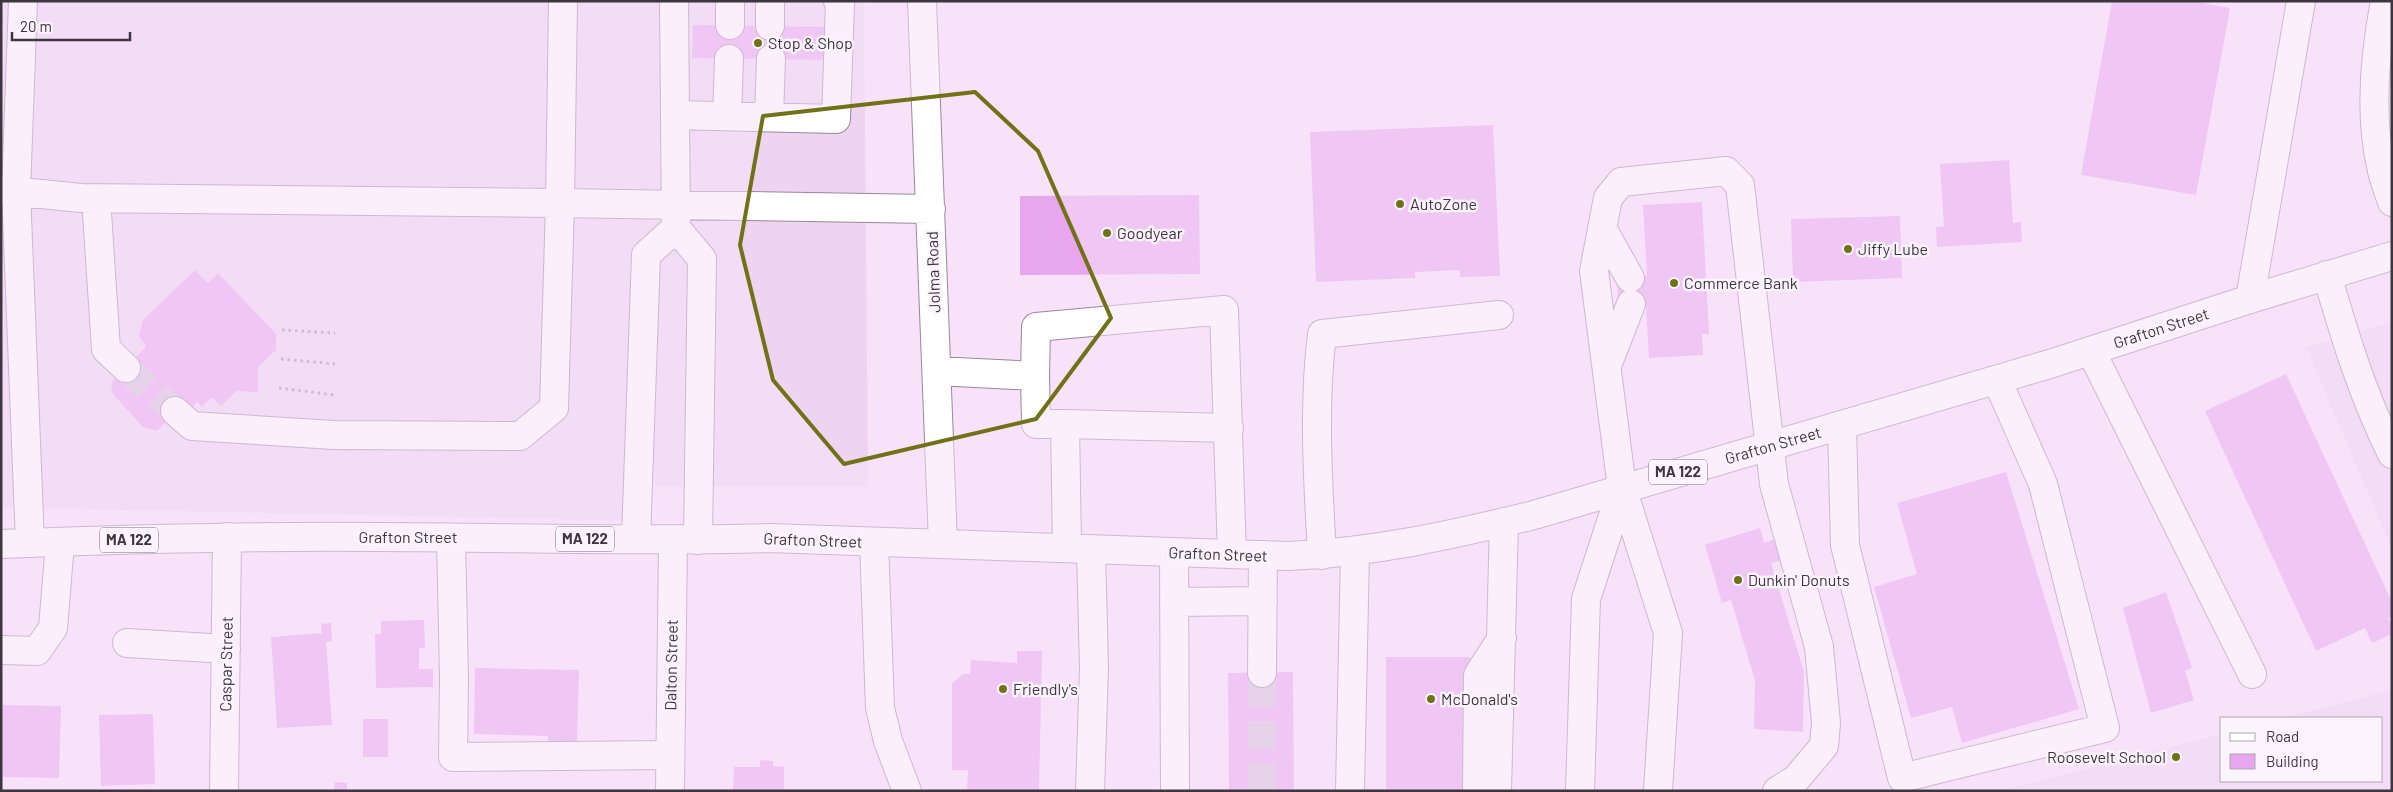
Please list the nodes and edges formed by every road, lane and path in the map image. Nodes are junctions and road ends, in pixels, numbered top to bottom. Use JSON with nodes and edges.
{"nodes":[{"id":1,"x":22,"y":1,"type":"edge"},
{"id":2,"x":563,"y":1,"type":"edge"},
{"id":3,"x":674,"y":1,"type":"edge"},
{"id":4,"x":838,"y":1,"type":"edge"},
{"id":5,"x":922,"y":1,"type":"edge"},
{"id":6,"x":2301,"y":1,"type":"edge"},
{"id":7,"x":2385,"y":1,"type":"edge"},
{"id":8,"x":729,"y":58,"type":"dead end"},
{"id":9,"x":770,"y":59,"type":"dead end"},
{"id":10,"x":675,"y":115,"type":"junction"},
{"id":11,"x":727,"y":116,"type":"junction"},
{"id":12,"x":769,"y":117,"type":"junction"},
{"id":13,"x":9,"y":190,"type":"edge"},
{"id":14,"x":96,"y":198,"type":"junction"},
{"id":15,"x":560,"y":202,"type":"junction"},
{"id":16,"x":2392,"y":202,"type":"edge"},
{"id":17,"x":931,"y":210,"type":"junction"},
{"id":18,"x":676,"y":217,"type":"junction"},
{"id":19,"x":1602,"y":228,"type":"junction"},
{"id":20,"x":2392,"y":256,"type":"edge"},
{"id":21,"x":2327,"y":275,"type":"junction"},
{"id":22,"x":2250,"y":299,"type":"junction"},
{"id":23,"x":1500,"y":315,"type":"dead end"},
{"id":24,"x":282,"y":330,"type":"dead end"},
{"id":25,"x":335,"y":333,"type":"dead end"},
{"id":26,"x":2091,"y":351,"type":"junction"},
{"id":27,"x":281,"y":359,"type":"dead end"},
{"id":28,"x":335,"y":364,"type":"dead end"},
{"id":29,"x":1606,"y":366,"type":"junction"},
{"id":30,"x":126,"y":368,"type":"tunnel mouth"},
{"id":31,"x":937,"y":371,"type":"junction"},
{"id":32,"x":1035,"y":376,"type":"junction"},
{"id":33,"x":1997,"y":380,"type":"junction"},
{"id":34,"x":279,"y":388,"type":"dead end"},
{"id":35,"x":335,"y":395,"type":"dead end"},
{"id":36,"x":175,"y":411,"type":"tunnel mouth"},
{"id":37,"x":1065,"y":424,"type":"junction"},
{"id":38,"x":1842,"y":425,"type":"junction"},
{"id":39,"x":1229,"y":428,"type":"junction"},
{"id":40,"x":1769,"y":446,"type":"junction"},
{"id":41,"x":2392,"y":454,"type":"edge"},
{"id":42,"x":1622,"y":488,"type":"junction"},
{"id":43,"x":1504,"y":522,"type":"junction"},
{"id":44,"x":228,"y":537,"type":"junction"},
{"id":45,"x":451,"y":538,"type":"junction"},
{"id":46,"x":636,"y":540,"type":"junction"},
{"id":47,"x":685,"y":540,"type":"junction"},
{"id":48,"x":60,"y":542,"type":"junction"},
{"id":49,"x":874,"y":542,"type":"junction"},
{"id":50,"x":30,"y":543,"type":"junction"},
{"id":51,"x":1,"y":544,"type":"edge"},
{"id":52,"x":943,"y":544,"type":"junction"},
{"id":53,"x":1079,"y":549,"type":"junction"},
{"id":54,"x":1355,"y":552,"type":"junction"},
{"id":55,"x":1174,"y":553,"type":"junction"},
{"id":56,"x":1232,"y":554,"type":"junction"},
{"id":57,"x":1263,"y":555,"type":"junction"},
{"id":58,"x":1322,"y":555,"type":"junction"},
{"id":59,"x":1174,"y":602,"type":"junction"},
{"id":60,"x":1263,"y":602,"type":"junction"},
{"id":61,"x":1502,"y":638,"type":"junction"},
{"id":62,"x":127,"y":643,"type":"dead end"},
{"id":63,"x":226,"y":649,"type":"junction"},
{"id":64,"x":1,"y":650,"type":"edge"},
{"id":65,"x":1262,"y":673,"type":"tunnel mouth"},
{"id":66,"x":2252,"y":674,"type":"dead end"},
{"id":67,"x":670,"y":756,"type":"junction"},
{"id":68,"x":224,"y":791,"type":"edge"},
{"id":69,"x":670,"y":791,"type":"edge"},
{"id":70,"x":907,"y":791,"type":"edge"},
{"id":71,"x":1090,"y":791,"type":"edge"},
{"id":72,"x":1175,"y":791,"type":"edge"},
{"id":73,"x":1350,"y":791,"type":"edge"},
{"id":74,"x":1477,"y":791,"type":"edge"},
{"id":75,"x":1497,"y":791,"type":"edge"},
{"id":76,"x":1580,"y":791,"type":"edge"},
{"id":77,"x":1658,"y":791,"type":"edge"},
{"id":78,"x":1777,"y":791,"type":"edge"}],
"edges":[{"from":1,"to":13,"type":"main road"},
{"from":2,"to":15,"type":"main road"},
{"from":3,"to":10,"type":"main road"},
{"from":4,"to":12,"type":"main road"},
{"from":5,"to":17,"type":"main road","name":"Jolma Road"},
{"from":6,"to":22,"type":"main road"},
{"from":7,"to":16,"type":"main road"},
{"from":8,"to":11,"type":"main road"},
{"from":9,"to":12,"type":"main road"},
{"from":10,"to":11,"type":"main road"},
{"from":10,"to":18,"type":"main road"},
{"from":11,"to":12,"type":"main road"},
{"from":13,"to":14,"type":"main road"},
{"from":13,"to":50,"type":"main road"},
{"from":14,"to":15,"type":"main road"},
{"from":14,"to":30,"type":"main road"},
{"from":15,"to":18,"type":"main road"},
{"from":15,"to":36,"type":"main road"},
{"from":17,"to":18,"type":"main road"},
{"from":17,"to":31,"type":"main road","name":"Jolma Road"},
{"from":18,"to":46,"type":"main road"},
{"from":18,"to":47,"type":"main road","name":"Dalton Street"},
{"from":19,"to":29,"type":"main road"},
{"from":19,"to":29,"type":"main road"},
{"from":19,"to":40,"type":"main road"},
{"from":20,"to":21,"type":"main road","name":"Grafton Street","number":"MA 122"},
{"from":21,"to":22,"type":"main road","name":"Grafton Street","number":"MA 122"},
{"from":21,"to":41,"type":"main road"},
{"from":22,"to":26,"type":"main road","name":"Grafton Street","number":"MA 122"},
{"from":23,"to":58,"type":"main road"},
{"from":24,"to":25,"type":"path"},
{"from":26,"to":33,"type":"main road","name":"Grafton Street","number":"MA 122"},
{"from":26,"to":66,"type":"main road"},
{"from":27,"to":28,"type":"path"},
{"from":29,"to":42,"type":"main road"},
{"from":31,"to":32,"type":"main road"},
{"from":31,"to":52,"type":"main road","name":"Jolma Road"},
{"from":32,"to":37,"type":"main road"},
{"from":32,"to":39,"type":"main road"},
{"from":33,"to":38,"type":"main road","name":"Grafton Street","number":"MA 122"},
{"from":33,"to":38,"type":"main road"},
{"from":34,"to":35,"type":"path"},
{"from":37,"to":39,"type":"main road"},
{"from":37,"to":53,"type":"main road"},
{"from":38,"to":40,"type":"main road","name":"Grafton Street","number":"MA 122"},
{"from":39,"to":56,"type":"main road"},
{"from":40,"to":42,"type":"main road","name":"Grafton Street","number":"MA 122"},
{"from":40,"to":78,"type":"main road"},
{"from":42,"to":43,"type":"main road","name":"Grafton Street","number":"MA 122"},
{"from":42,"to":76,"type":"main road"},
{"from":42,"to":77,"type":"main road"},
{"from":43,"to":54,"type":"main road","name":"Grafton Street","number":"MA 122"},
{"from":43,"to":61,"type":"main road"},
{"from":44,"to":45,"type":"main road","name":"Grafton Street","number":"MA 122"},
{"from":44,"to":48,"type":"main road","name":"Grafton Street","number":"MA 122"},
{"from":44,"to":63,"type":"main road","name":"Caspar Street"},
{"from":45,"to":46,"type":"main road","name":"Grafton Street","number":"MA 122"},
{"from":45,"to":67,"type":"main road"},
{"from":46,"to":47,"type":"main road","name":"Grafton Street","number":"MA 122"},
{"from":47,"to":49,"type":"main road","name":"Grafton Street","number":"MA 122"},
{"from":47,"to":67,"type":"main road","name":"Dalton Street"},
{"from":48,"to":50,"type":"main road","name":"Grafton Street","number":"MA 122"},
{"from":48,"to":64,"type":"main road"},
{"from":49,"to":52,"type":"main road","name":"Grafton Street","number":"MA 122"},
{"from":49,"to":70,"type":"main road"},
{"from":50,"to":51,"type":"main road","name":"Grafton Street","number":"MA 122"},
{"from":52,"to":53,"type":"main road","name":"Grafton Street","number":"MA 122"},
{"from":53,"to":55,"type":"main road","name":"Grafton Street","number":"MA 122"},
{"from":53,"to":71,"type":"main road"},
{"from":54,"to":58,"type":"main road","name":"Grafton Street","number":"MA 122"},
{"from":54,"to":73,"type":"main road"},
{"from":55,"to":56,"type":"main road","name":"Grafton Street","number":"MA 122"},
{"from":55,"to":59,"type":"main road"},
{"from":56,"to":57,"type":"main road","name":"Grafton Street","number":"MA 122"},
{"from":57,"to":58,"type":"main road","name":"Grafton Street","number":"MA 122"},
{"from":57,"to":60,"type":"main road"},
{"from":59,"to":60,"type":"main road"},
{"from":59,"to":72,"type":"main road"},
{"from":60,"to":65,"type":"main road"},
{"from":61,"to":74,"type":"main road"},
{"from":61,"to":75,"type":"main road"},
{"from":62,"to":63,"type":"main road"},
{"from":63,"to":68,"type":"main road","name":"Caspar Street"},
{"from":67,"to":69,"type":"main road","name":"Dalton Street"}]}
